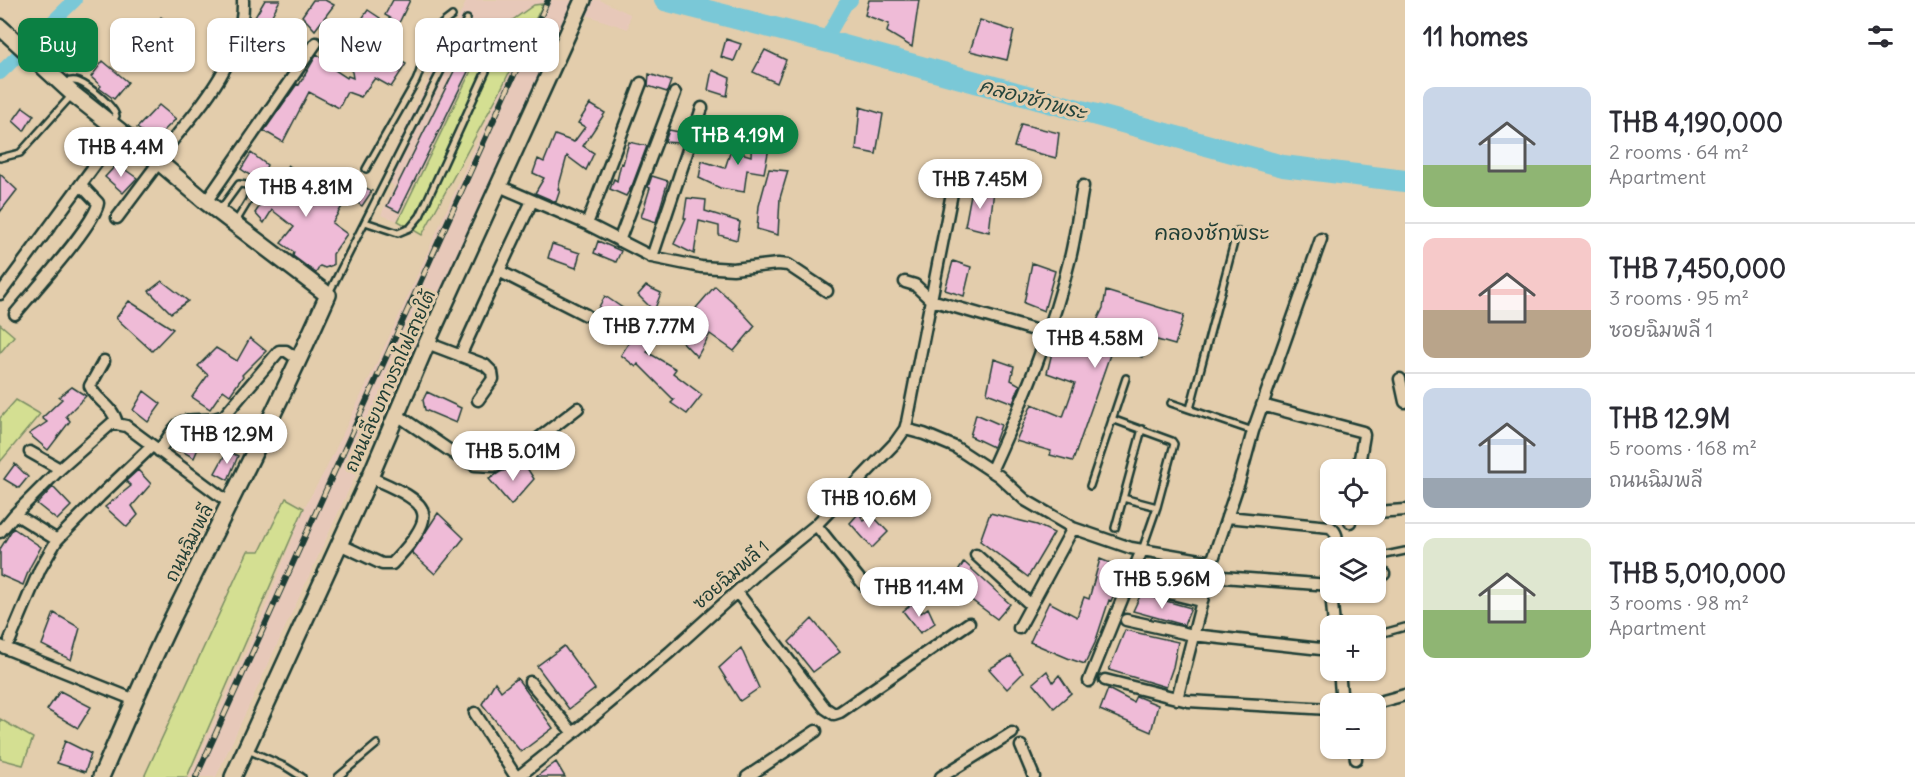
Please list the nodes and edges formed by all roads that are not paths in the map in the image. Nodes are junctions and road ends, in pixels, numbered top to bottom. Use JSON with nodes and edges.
{"nodes":[{"id":1,"x":243,"y":0,"type":"edge"},
{"id":2,"x":584,"y":0,"type":"edge"},
{"id":3,"x":452,"y":16,"type":"dead end"},
{"id":4,"x":0,"y":27,"type":"edge"},
{"id":5,"x":316,"y":43,"type":"dead end"},
{"id":6,"x":440,"y":72,"type":"edge"},
{"id":7,"x":486,"y":72,"type":"edge"},
{"id":8,"x":641,"y":83,"type":"dead end"},
{"id":9,"x":68,"y":89,"type":"junction"},
{"id":10,"x":675,"y":93,"type":"dead end"},
{"id":11,"x":702,"y":108,"type":"dead end"},
{"id":12,"x":116,"y":128,"type":"junction"},
{"id":13,"x":0,"y":158,"type":"edge"},
{"id":14,"x":157,"y":161,"type":"junction"},
{"id":15,"x":366,"y":169,"type":"dead end"},
{"id":16,"x":500,"y":184,"type":"junction"},
{"id":17,"x":81,"y":185,"type":"junction"},
{"id":18,"x":1083,"y":186,"type":"dead end"},
{"id":19,"x":953,"y":188,"type":"dead end"},
{"id":20,"x":532,"y":201,"type":"junction"},
{"id":21,"x":206,"y":202,"type":"junction"},
{"id":22,"x":219,"y":211,"type":"junction"},
{"id":23,"x":117,"y":218,"type":"dead end"},
{"id":24,"x":365,"y":222,"type":"junction"},
{"id":25,"x":235,"y":224,"type":"junction"},
{"id":26,"x":587,"y":224,"type":"junction"},
{"id":27,"x":1237,"y":231,"type":"dead end"},
{"id":28,"x":1321,"y":239,"type":"dead end"},
{"id":29,"x":618,"y":241,"type":"junction"},
{"id":30,"x":652,"y":257,"type":"junction"},
{"id":31,"x":498,"y":271,"type":"junction"},
{"id":32,"x":905,"y":282,"type":"dead end"},
{"id":33,"x":827,"y":291,"type":"dead end"},
{"id":34,"x":0,"y":294,"type":"edge"},
{"id":35,"x":328,"y":295,"type":"junction"},
{"id":36,"x":931,"y":300,"type":"junction"},
{"id":37,"x":15,"y":314,"type":"dead end"},
{"id":38,"x":586,"y":315,"type":"dead end"},
{"id":39,"x":1048,"y":334,"type":"junction"},
{"id":40,"x":427,"y":343,"type":"junction"},
{"id":41,"x":460,"y":356,"type":"junction"},
{"id":42,"x":299,"y":360,"type":"junction"},
{"id":43,"x":104,"y":361,"type":"dead end"},
{"id":44,"x":1126,"y":378,"type":"dead end"},
{"id":45,"x":1400,"y":379,"type":"dead end"},
{"id":46,"x":478,"y":400,"type":"dead end"},
{"id":47,"x":1405,"y":402,"type":"edge"},
{"id":48,"x":1172,"y":403,"type":"dead end"},
{"id":49,"x":1262,"y":405,"type":"junction"},
{"id":50,"x":578,"y":408,"type":"dead end"},
{"id":51,"x":1190,"y":409,"type":"junction"},
{"id":52,"x":396,"y":414,"type":"junction"},
{"id":53,"x":1112,"y":419,"type":"junction"},
{"id":54,"x":121,"y":425,"type":"junction"},
{"id":55,"x":905,"y":429,"type":"junction"},
{"id":56,"x":1142,"y":429,"type":"junction"},
{"id":57,"x":1253,"y":431,"type":"junction"},
{"id":58,"x":155,"y":448,"type":"junction"},
{"id":59,"x":30,"y":452,"type":"dead end"},
{"id":60,"x":1359,"y":459,"type":"edge"},
{"id":61,"x":60,"y":469,"type":"junction"},
{"id":62,"x":991,"y":471,"type":"junction"},
{"id":63,"x":370,"y":477,"type":"junction"},
{"id":64,"x":1090,"y":486,"type":"dead end"},
{"id":65,"x":1123,"y":498,"type":"junction"},
{"id":66,"x":231,"y":504,"type":"junction"},
{"id":67,"x":1157,"y":507,"type":"junction"},
{"id":68,"x":1405,"y":510,"type":"edge"},
{"id":69,"x":1386,"y":511,"type":"edge"},
{"id":70,"x":15,"y":514,"type":"junction"},
{"id":71,"x":1227,"y":517,"type":"junction"},
{"id":72,"x":816,"y":525,"type":"junction"},
{"id":73,"x":1072,"y":528,"type":"junction"},
{"id":74,"x":1115,"y":528,"type":"dead end"},
{"id":75,"x":0,"y":532,"type":"edge"},
{"id":76,"x":1338,"y":537,"type":"edge"},
{"id":77,"x":57,"y":540,"type":"junction"},
{"id":78,"x":339,"y":544,"type":"junction"},
{"id":79,"x":1142,"y":550,"type":"junction"},
{"id":80,"x":1405,"y":551,"type":"edge"},
{"id":81,"x":976,"y":555,"type":"dead end"},
{"id":82,"x":1386,"y":555,"type":"edge"},
{"id":83,"x":1212,"y":562,"type":"junction"},
{"id":84,"x":1209,"y":576,"type":"junction"},
{"id":85,"x":1320,"y":584,"type":"edge"},
{"id":86,"x":864,"y":585,"type":"dead end"},
{"id":87,"x":1136,"y":585,"type":"dead end"},
{"id":88,"x":737,"y":592,"type":"junction"},
{"id":89,"x":1201,"y":601,"type":"junction"},
{"id":90,"x":1031,"y":605,"type":"junction"},
{"id":91,"x":1126,"y":620,"type":"dead end"},
{"id":92,"x":969,"y":623,"type":"dead end"},
{"id":93,"x":1405,"y":627,"type":"edge"},
{"id":94,"x":1020,"y":628,"type":"dead end"},
{"id":95,"x":1386,"y":632,"type":"edge"},
{"id":96,"x":1193,"y":635,"type":"junction"},
{"id":97,"x":5,"y":643,"type":"edge"},
{"id":98,"x":1320,"y":649,"type":"edge"},
{"id":99,"x":1105,"y":680,"type":"dead end"},
{"id":100,"x":1089,"y":681,"type":"dead end"},
{"id":101,"x":530,"y":682,"type":"dead end"},
{"id":102,"x":1405,"y":695,"type":"edge"},
{"id":103,"x":1177,"y":699,"type":"junction"},
{"id":104,"x":135,"y":700,"type":"junction"},
{"id":105,"x":1386,"y":700,"type":"edge"},
{"id":106,"x":1320,"y":708,"type":"edge"},
{"id":107,"x":475,"y":714,"type":"dead end"},
{"id":108,"x":816,"y":731,"type":"dead end"},
{"id":109,"x":573,"y":734,"type":"junction"},
{"id":110,"x":1012,"y":734,"type":"dead end"},
{"id":111,"x":377,"y":744,"type":"dead end"},
{"id":112,"x":1021,"y":746,"type":"dead end"},
{"id":113,"x":247,"y":749,"type":"junction"},
{"id":114,"x":101,"y":777,"type":"edge"},
{"id":115,"x":232,"y":777,"type":"edge"},
{"id":116,"x":302,"y":777,"type":"edge"},
{"id":117,"x":338,"y":777,"type":"edge"},
{"id":118,"x":517,"y":777,"type":"edge"},
{"id":119,"x":747,"y":777,"type":"edge"},
{"id":120,"x":941,"y":777,"type":"edge"},
{"id":121,"x":1034,"y":777,"type":"edge"}],
"edges":[{"from":1,"to":14,"type":"street"},
{"from":2,"to":16,"type":"street","name":"ถนนเลียบทางรถไฟสายใต้"},
{"from":3,"to":15,"type":"lane"},
{"from":4,"to":9,"type":"street"},
{"from":5,"to":21,"type":"street"},
{"from":6,"to":24,"type":"lane"},
{"from":7,"to":24,"type":"lane"},
{"from":8,"to":26,"type":"street"},
{"from":9,"to":12,"type":"street"},
{"from":9,"to":13,"type":"lane"},
{"from":10,"to":29,"type":"street"},
{"from":11,"to":30,"type":"street"},
{"from":12,"to":14,"type":"street"},
{"from":12,"to":17,"type":"street"},
{"from":14,"to":21,"type":"street"},
{"from":14,"to":23,"type":"street"},
{"from":16,"to":20,"type":"street"},
{"from":16,"to":40,"type":"street","name":"ถนนเลียบทางรถไฟสายใต้"},
{"from":17,"to":34,"type":"street"},
{"from":17,"to":37,"type":"street"},
{"from":18,"to":39,"type":"street"},
{"from":19,"to":36,"type":"street","name":"ซอยฉิมพลี 1"},
{"from":20,"to":26,"type":"street"},
{"from":20,"to":31,"type":"street"},
{"from":21,"to":22,"type":"street"},
{"from":22,"to":25,"type":"street"},
{"from":22,"to":25,"type":"lane"},
{"from":24,"to":35,"type":"lane"},
{"from":25,"to":35,"type":"street"},
{"from":26,"to":29,"type":"street"},
{"from":27,"to":51,"type":"lane"},
{"from":28,"to":49,"type":"street"},
{"from":29,"to":30,"type":"street"},
{"from":30,"to":33,"type":"street"},
{"from":31,"to":38,"type":"street"},
{"from":31,"to":41,"type":"street"},
{"from":32,"to":36,"type":"street"},
{"from":35,"to":42,"type":"street","name":"ถนนฉิมพลี"},
{"from":36,"to":39,"type":"street"},
{"from":36,"to":55,"type":"street","name":"ซอยฉิมพลี 1"},
{"from":39,"to":62,"type":"street"},
{"from":40,"to":41,"type":"street"},
{"from":40,"to":52,"type":"street","name":"ถนนเลียบทางรถไฟสายใต้"},
{"from":41,"to":46,"type":"street"},
{"from":42,"to":58,"type":"street"},
{"from":42,"to":66,"type":"street","name":"ถนนฉิมพลี"},
{"from":43,"to":54,"type":"street"},
{"from":44,"to":53,"type":"lane"},
{"from":45,"to":47,"type":"street"},
{"from":48,"to":51,"type":"lane"},
{"from":49,"to":57,"type":"street"},
{"from":49,"to":60,"type":"street"},
{"from":50,"to":52,"type":"street"},
{"from":51,"to":57,"type":"lane"},
{"from":52,"to":63,"type":"street","name":"ถนนเลียบทางรถไฟสายใต้"},
{"from":53,"to":56,"type":"lane"},
{"from":53,"to":64,"type":"lane"},
{"from":54,"to":58,"type":"street"},
{"from":54,"to":61,"type":"street"},
{"from":55,"to":62,"type":"street"},
{"from":55,"to":72,"type":"street","name":"ซอยฉิมพลี 1"},
{"from":56,"to":65,"type":"lane"},
{"from":56,"to":67,"type":"lane"},
{"from":57,"to":71,"type":"street"},
{"from":58,"to":66,"type":"street"},
{"from":58,"to":77,"type":"street"},
{"from":59,"to":61,"type":"street"},
{"from":61,"to":70,"type":"street"},
{"from":62,"to":73,"type":"street"},
{"from":63,"to":78,"type":"street","name":"ถนนเลียบทางรถไฟสายใต้"},
{"from":63,"to":78,"type":"street"},
{"from":65,"to":67,"type":"lane"},
{"from":65,"to":74,"type":"lane"},
{"from":66,"to":104,"type":"street","name":"ถนนฉิมพลี"},
{"from":67,"to":79,"type":"lane"},
{"from":68,"to":69,"type":"street"},
{"from":70,"to":75,"type":"street"},
{"from":70,"to":77,"type":"street"},
{"from":71,"to":76,"type":"street"},
{"from":71,"to":83,"type":"street"},
{"from":72,"to":86,"type":"street"},
{"from":72,"to":88,"type":"street","name":"ซอยฉิมพลี 1"},
{"from":73,"to":79,"type":"street"},
{"from":73,"to":90,"type":"street"},
{"from":77,"to":97,"type":"street"},
{"from":78,"to":113,"type":"street","name":"ถนนเลียบทางรถไฟสายใต้"},
{"from":79,"to":83,"type":"street"},
{"from":79,"to":100,"type":"street"},
{"from":80,"to":82,"type":"lane"},
{"from":81,"to":90,"type":"street"},
{"from":83,"to":84,"type":"street"},
{"from":84,"to":85,"type":"street"},
{"from":84,"to":89,"type":"street"},
{"from":87,"to":89,"type":"street"},
{"from":88,"to":92,"type":"street"},
{"from":88,"to":109,"type":"street","name":"ซอยฉิมพลี 1"},
{"from":89,"to":96,"type":"street"},
{"from":90,"to":94,"type":"street"},
{"from":91,"to":96,"type":"street"},
{"from":93,"to":95,"type":"lane"},
{"from":96,"to":98,"type":"street"},
{"from":96,"to":103,"type":"street"},
{"from":97,"to":104,"type":"street"},
{"from":99,"to":103,"type":"street"},
{"from":101,"to":109,"type":"street"},
{"from":102,"to":105,"type":"street"},
{"from":103,"to":106,"type":"street"},
{"from":104,"to":114,"type":"street","name":"ถนนฉิมพลี"},
{"from":107,"to":118,"type":"street"},
{"from":108,"to":119,"type":"street"},
{"from":109,"to":118,"type":"street","name":"ซอยฉิมพลี 1"},
{"from":110,"to":120,"type":"street"},
{"from":111,"to":117,"type":"lane"},
{"from":112,"to":121,"type":"street"},
{"from":113,"to":115,"type":"street","name":"ถนนเลียบทางรถไฟสายใต้"},
{"from":113,"to":116,"type":"lane"}]}
